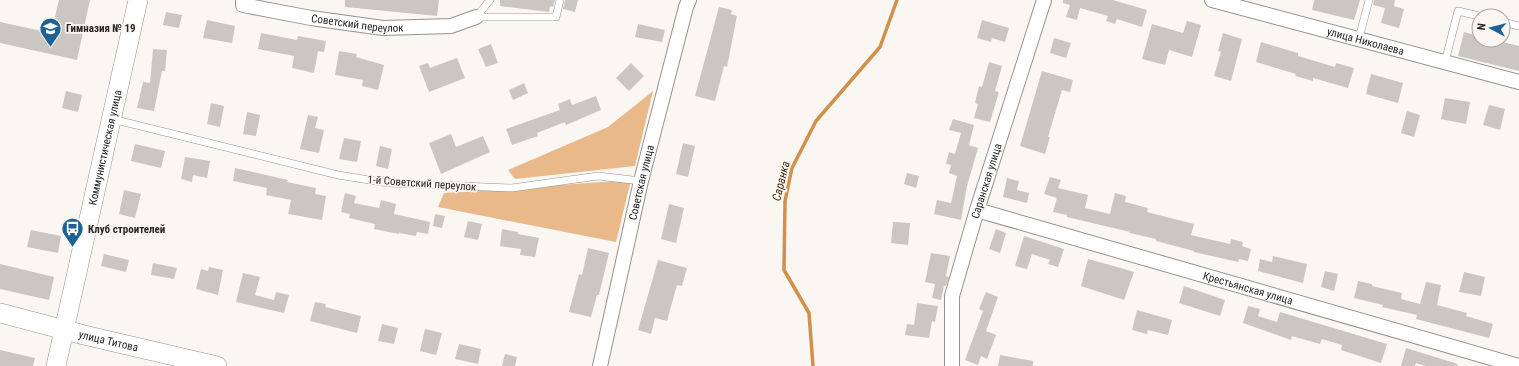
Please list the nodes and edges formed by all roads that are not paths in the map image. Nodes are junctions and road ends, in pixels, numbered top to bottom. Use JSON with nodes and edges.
{"nodes":[{"id":1,"x":138,"y":0,"type":"edge"},
{"id":2,"x":243,"y":0,"type":"edge"},
{"id":3,"x":490,"y":0,"type":"edge"},
{"id":4,"x":560,"y":0,"type":"edge"},
{"id":5,"x":689,"y":0,"type":"edge"},
{"id":6,"x":1044,"y":0,"type":"edge"},
{"id":7,"x":1212,"y":0,"type":"edge"},
{"id":8,"x":1369,"y":0,"type":"edge"},
{"id":9,"x":1471,"y":14,"type":"edge"},
{"id":10,"x":476,"y":17,"type":"junction"},
{"id":11,"x":1359,"y":38,"type":"junction"},
{"id":12,"x":1445,"y":62,"type":"junction"},
{"id":13,"x":1519,"y":82,"type":"edge"},
{"id":14,"x":112,"y":119,"type":"junction"},
{"id":15,"x":641,"y":181,"type":"junction"},
{"id":16,"x":977,"y":210,"type":"junction"},
{"id":17,"x":0,"y":313,"type":"edge"},
{"id":18,"x":64,"y":330,"type":"junction"},
{"id":19,"x":206,"y":365,"type":"edge"},
{"id":20,"x":56,"y":366,"type":"edge"},
{"id":21,"x":600,"y":366,"type":"edge"},
{"id":22,"x":952,"y":366,"type":"edge"},
{"id":23,"x":1519,"y":366,"type":"edge"}],
"edges":[{"from":1,"to":14,"type":"main road","name":"Коммунистическая улица"},
{"from":2,"to":10,"type":"street","name":"Советский переулок"},
{"from":3,"to":10,"type":"lane"},
{"from":4,"to":10,"type":"lane"},
{"from":5,"to":15,"type":"street","name":"Советская улица"},
{"from":6,"to":16,"type":"street","name":"Саранская улица"},
{"from":7,"to":11,"type":"street","name":"улица Николаева"},
{"from":8,"to":11,"type":"lane"},
{"from":9,"to":12,"type":"lane"},
{"from":11,"to":12,"type":"street","name":"улица Николаева"},
{"from":12,"to":13,"type":"street","name":"улица Николаева"},
{"from":14,"to":15,"type":"lane","name":"1-й Советский переулок"},
{"from":14,"to":18,"type":"main road","name":"Коммунистическая улица"},
{"from":15,"to":21,"type":"street","name":"Советская улица"},
{"from":16,"to":22,"type":"street","name":"Саранская улица"},
{"from":16,"to":23,"type":"street","name":"Крестьянская улица"},
{"from":17,"to":18,"type":"main road","name":"улица Титова"},
{"from":18,"to":19,"type":"main road","name":"улица Титова"},
{"from":18,"to":20,"type":"main road","name":"Коммунистическая улица"}]}
